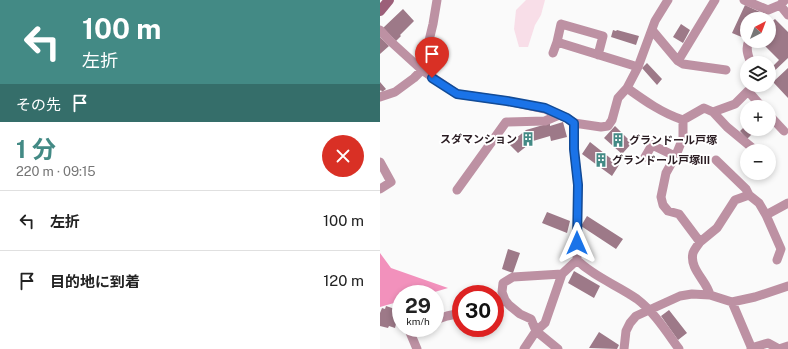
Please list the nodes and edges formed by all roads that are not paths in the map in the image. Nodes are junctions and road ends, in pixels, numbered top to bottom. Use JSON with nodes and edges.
{"nodes":[{"id":1,"x":388,"y":0,"type":"edge"},
{"id":2,"x":437,"y":0,"type":"edge"},
{"id":3,"x":668,"y":0,"type":"edge"},
{"id":4,"x":715,"y":0,"type":"edge"},
{"id":5,"x":744,"y":0,"type":"edge"},
{"id":6,"x":782,"y":3,"type":"edge"},
{"id":7,"x":768,"y":10,"type":"joint"},
{"id":8,"x":380,"y":11,"type":"edge"},
{"id":9,"x":788,"y":15,"type":"edge"},
{"id":10,"x":380,"y":30,"type":"edge"},
{"id":11,"x":652,"y":30,"type":"junction"},
{"id":12,"x":557,"y":42,"type":"junction"},
{"id":13,"x":553,"y":53,"type":"dead end"},
{"id":14,"x":598,"y":55,"type":"junction"},
{"id":15,"x":678,"y":61,"type":"junction"},
{"id":16,"x":638,"y":67,"type":"junction"},
{"id":17,"x":422,"y":70,"type":"junction"},
{"id":18,"x":726,"y":70,"type":"dead end"},
{"id":19,"x":627,"y":88,"type":"junction"},
{"id":20,"x":380,"y":97,"type":"edge"},
{"id":21,"x":756,"y":100,"type":"edge"},
{"id":22,"x":712,"y":112,"type":"junction"},
{"id":23,"x":559,"y":115,"type":"junction"},
{"id":24,"x":683,"y":120,"type":"junction"},
{"id":25,"x":776,"y":122,"type":"edge"},
{"id":26,"x":574,"y":123,"type":"junction"},
{"id":27,"x":784,"y":131,"type":"dead end"},
{"id":28,"x":748,"y":144,"type":"edge"},
{"id":29,"x":645,"y":156,"type":"dead end"},
{"id":30,"x":675,"y":156,"type":"junction"},
{"id":31,"x":716,"y":160,"type":"dead end"},
{"id":32,"x":380,"y":162,"type":"edge"},
{"id":33,"x":380,"y":189,"type":"edge"},
{"id":34,"x":457,"y":190,"type":"dead end"},
{"id":35,"x":749,"y":195,"type":"junction"},
{"id":36,"x":788,"y":203,"type":"edge"},
{"id":37,"x":766,"y":215,"type":"junction"},
{"id":38,"x":700,"y":242,"type":"junction"},
{"id":39,"x":577,"y":260,"type":"junction"},
{"id":40,"x":778,"y":260,"type":"dead end"},
{"id":41,"x":562,"y":274,"type":"junction"},
{"id":42,"x":788,"y":286,"type":"edge"},
{"id":43,"x":710,"y":295,"type":"junction"},
{"id":44,"x":505,"y":300,"type":"joint"},
{"id":45,"x":732,"y":302,"type":"junction"},
{"id":46,"x":650,"y":310,"type":"junction"},
{"id":47,"x":536,"y":331,"type":"junction"},
{"id":48,"x":412,"y":337,"type":"edge"},
{"id":49,"x":788,"y":346,"type":"edge"},
{"id":50,"x":417,"y":349,"type":"edge"},
{"id":51,"x":524,"y":349,"type":"edge"},
{"id":52,"x":558,"y":349,"type":"edge"},
{"id":53,"x":624,"y":349,"type":"edge"},
{"id":54,"x":679,"y":349,"type":"edge"},
{"id":55,"x":751,"y":349,"type":"edge"}],
"edges":[{"from":1,"to":8,"type":"main road"},
{"from":2,"to":17,"type":"street"},
{"from":3,"to":11,"type":"street"},
{"from":4,"to":15,"type":"street"},
{"from":5,"to":7,"type":"street"},
{"from":6,"to":7,"type":"street"},
{"from":6,"to":9,"type":"street"},
{"from":10,"to":17,"type":"street"},
{"from":11,"to":15,"type":"street"},
{"from":11,"to":16,"type":"street"},
{"from":12,"to":13,"type":"street"},
{"from":12,"to":14,"type":"street"},
{"from":12,"to":14,"type":"street"},
{"from":14,"to":16,"type":"street"},
{"from":15,"to":18,"type":"street"},
{"from":16,"to":19,"type":"street"},
{"from":17,"to":20,"type":"street"},
{"from":17,"to":23,"type":"street"},
{"from":19,"to":24,"type":"street"},
{"from":19,"to":26,"type":"street"},
{"from":21,"to":22,"type":"street"},
{"from":22,"to":24,"type":"street"},
{"from":22,"to":28,"type":"street"},
{"from":23,"to":26,"type":"street"},
{"from":23,"to":34,"type":"street"},
{"from":24,"to":30,"type":"street"},
{"from":25,"to":27,"type":"street"},
{"from":26,"to":39,"type":"street"},
{"from":29,"to":30,"type":"street"},
{"from":30,"to":38,"type":"street"},
{"from":31,"to":35,"type":"street"},
{"from":32,"to":33,"type":"street"},
{"from":35,"to":37,"type":"street"},
{"from":35,"to":38,"type":"street"},
{"from":36,"to":37,"type":"street"},
{"from":37,"to":40,"type":"street"},
{"from":38,"to":43,"type":"street"},
{"from":39,"to":41,"type":"street"},
{"from":39,"to":46,"type":"street"},
{"from":41,"to":44,"type":"street"},
{"from":41,"to":47,"type":"street"},
{"from":42,"to":45,"type":"street"},
{"from":43,"to":45,"type":"street"},
{"from":43,"to":46,"type":"street"},
{"from":44,"to":47,"type":"street"},
{"from":45,"to":55,"type":"street"},
{"from":46,"to":53,"type":"street"},
{"from":46,"to":54,"type":"street"},
{"from":47,"to":51,"type":"street"},
{"from":47,"to":52,"type":"street"},
{"from":48,"to":50,"type":"street"},
{"from":49,"to":55,"type":"street"}]}
